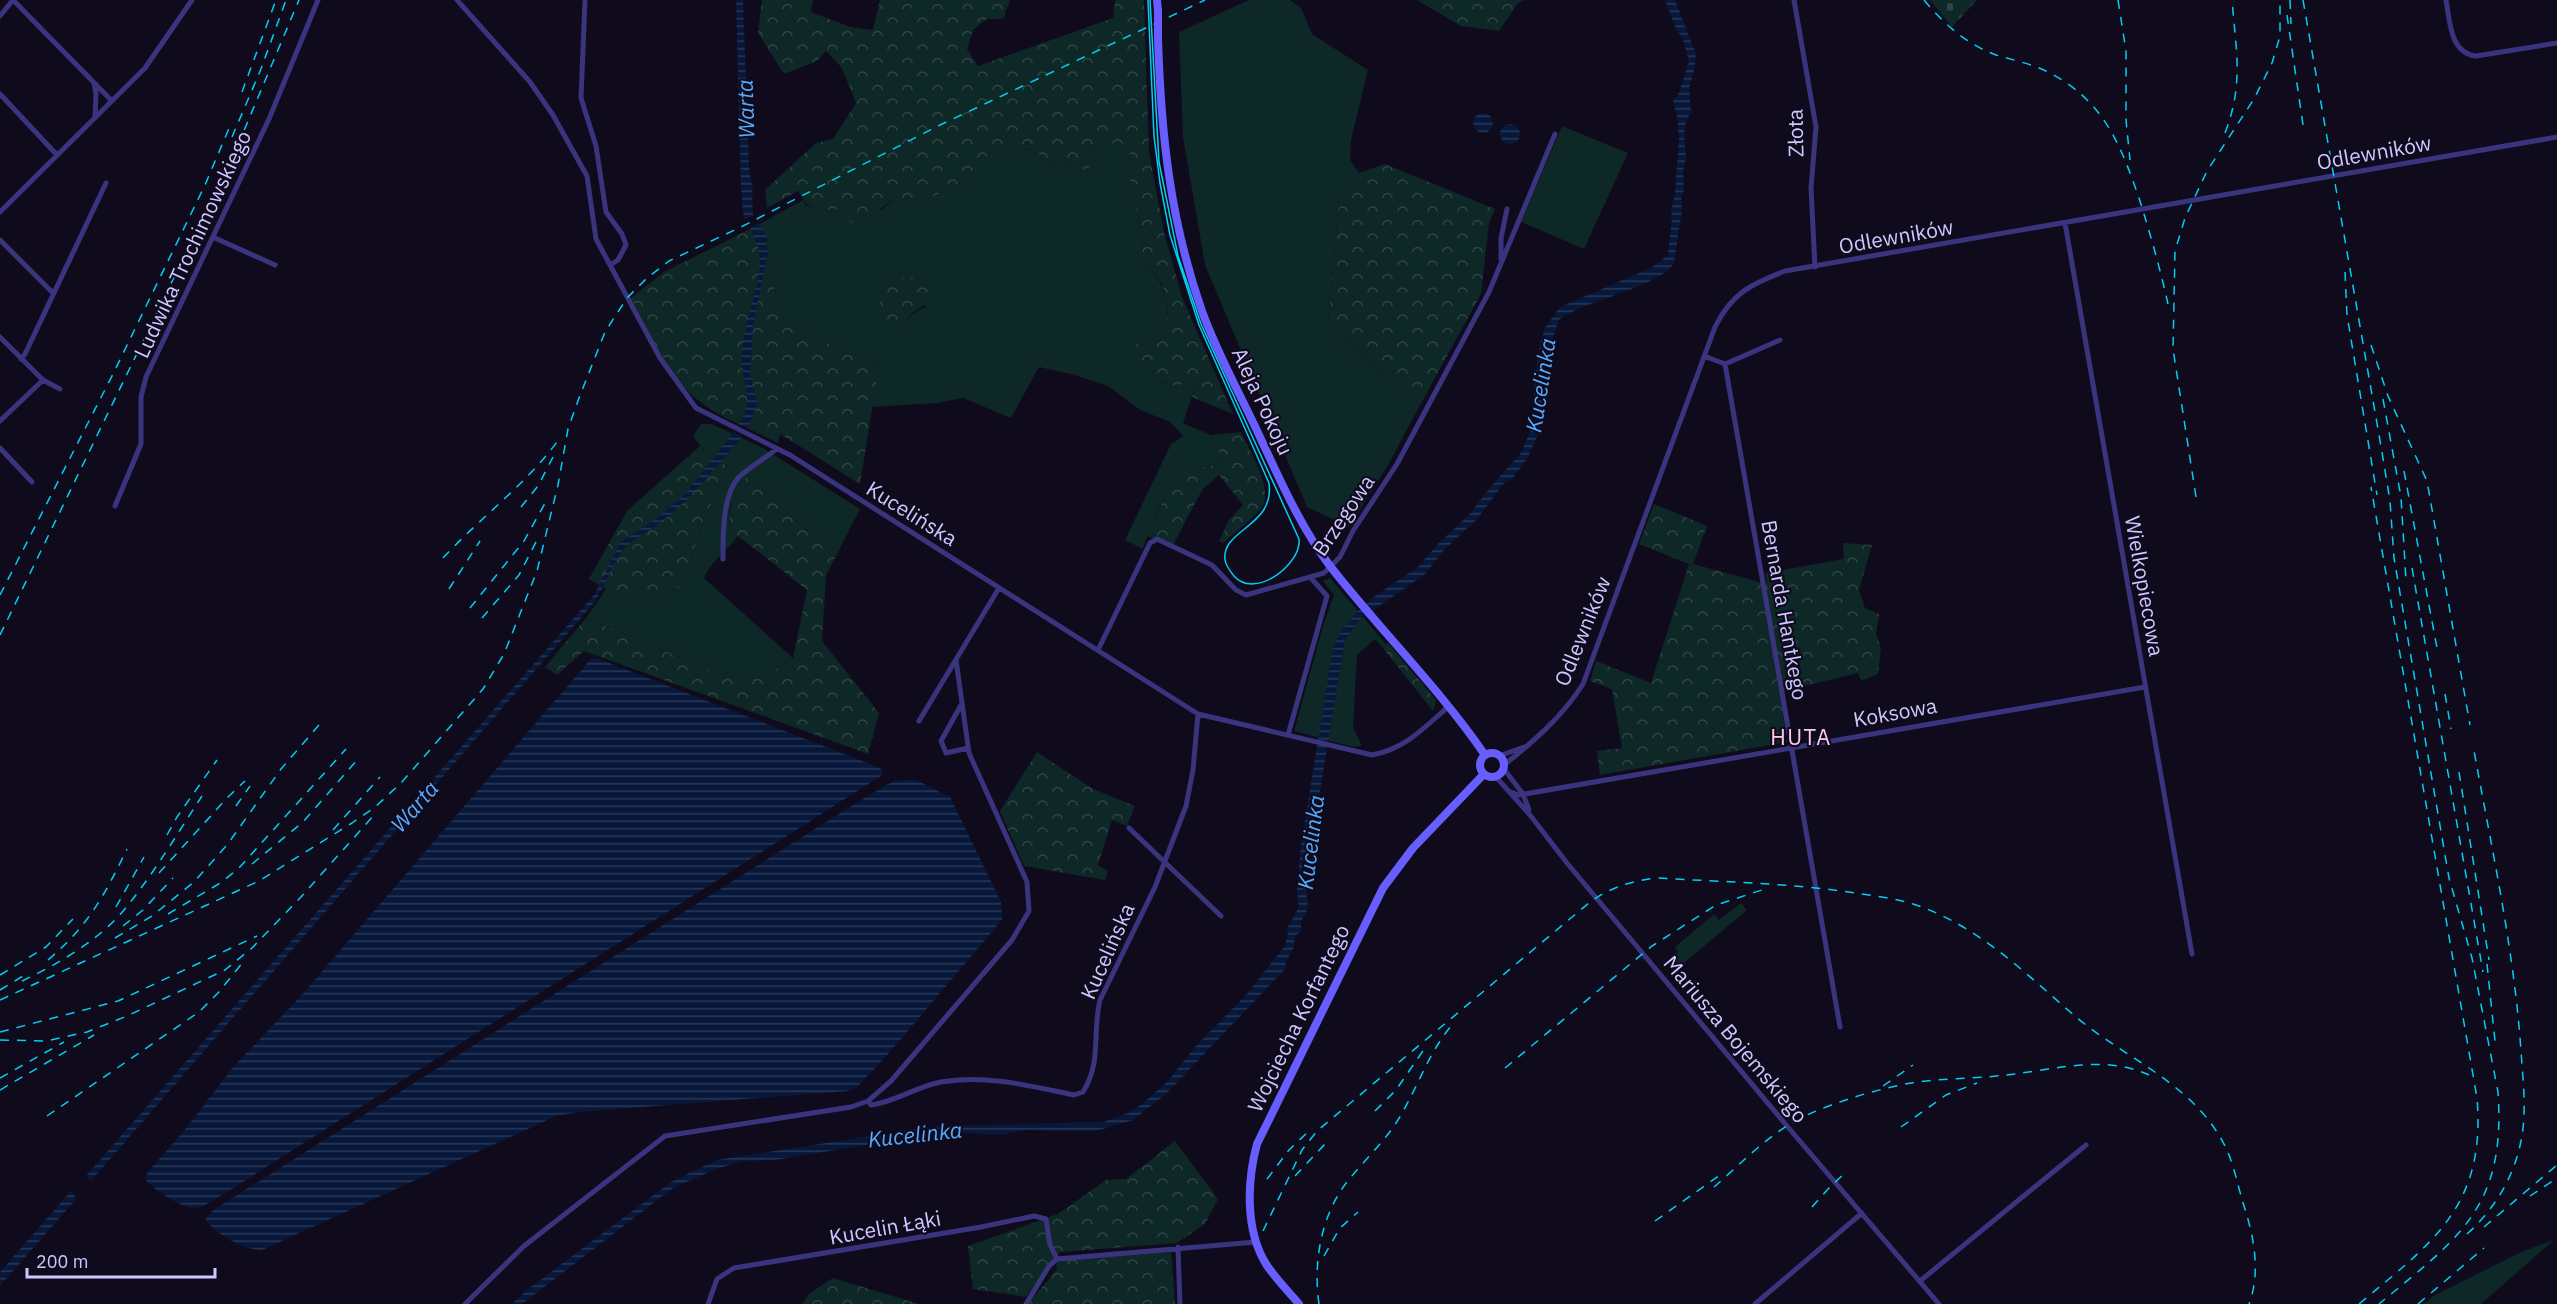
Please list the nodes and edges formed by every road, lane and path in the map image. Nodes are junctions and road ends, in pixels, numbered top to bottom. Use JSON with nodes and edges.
{"nodes":[{"id":1,"x":13,"y":0,"type":"edge"},
{"id":2,"x":192,"y":0,"type":"edge"},
{"id":3,"x":318,"y":0,"type":"edge"},
{"id":4,"x":457,"y":0,"type":"edge"},
{"id":5,"x":585,"y":0,"type":"edge"},
{"id":6,"x":1157,"y":0,"type":"edge"},
{"id":7,"x":1794,"y":0,"type":"edge"},
{"id":8,"x":2446,"y":0,"type":"edge"},
{"id":9,"x":0,"y":16,"type":"edge"},
{"id":10,"x":2557,"y":43,"type":"edge"},
{"id":11,"x":93,"y":81,"type":"junction"},
{"id":12,"x":0,"y":94,"type":"edge"},
{"id":13,"x":112,"y":101,"type":"junction"},
{"id":14,"x":95,"y":117,"type":"junction"},
{"id":15,"x":1555,"y":134,"type":"dead end"},
{"id":16,"x":2557,"y":137,"type":"edge"},
{"id":17,"x":57,"y":155,"type":"junction"},
{"id":18,"x":106,"y":183,"type":"dead end"},
{"id":19,"x":1508,"y":209,"type":"dead end"},
{"id":20,"x":0,"y":212,"type":"edge"},
{"id":21,"x":2065,"y":223,"type":"junction"},
{"id":22,"x":215,"y":238,"type":"junction"},
{"id":23,"x":0,"y":240,"type":"edge"},
{"id":24,"x":1502,"y":260,"type":"junction"},
{"id":25,"x":275,"y":265,"type":"dead end"},
{"id":26,"x":610,"y":265,"type":"junction"},
{"id":27,"x":1815,"y":267,"type":"junction"},
{"id":28,"x":53,"y":293,"type":"junction"},
{"id":29,"x":0,"y":337,"type":"edge"},
{"id":30,"x":1780,"y":340,"type":"dead end"},
{"id":31,"x":1704,"y":356,"type":"junction"},
{"id":32,"x":21,"y":359,"type":"junction"},
{"id":33,"x":1725,"y":364,"type":"junction"},
{"id":34,"x":43,"y":380,"type":"junction"},
{"id":35,"x":60,"y":389,"type":"dead end"},
{"id":36,"x":0,"y":421,"type":"edge"},
{"id":37,"x":0,"y":448,"type":"edge"},
{"id":38,"x":777,"y":449,"type":"junction"},
{"id":39,"x":32,"y":482,"type":"dead end"},
{"id":40,"x":115,"y":506,"type":"dead end"},
{"id":41,"x":723,"y":560,"type":"dead end"},
{"id":42,"x":1330,"y":566,"type":"junction"},
{"id":43,"x":1311,"y":578,"type":"junction"},
{"id":44,"x":999,"y":588,"type":"junction"},
{"id":45,"x":1098,"y":650,"type":"junction"},
{"id":46,"x":956,"y":660,"type":"junction"},
{"id":47,"x":2145,"y":687,"type":"junction"},
{"id":48,"x":962,"y":704,"type":"junction"},
{"id":49,"x":1449,"y":706,"type":"junction"},
{"id":50,"x":1198,"y":714,"type":"junction"},
{"id":51,"x":919,"y":721,"type":"dead end"},
{"id":52,"x":1288,"y":735,"type":"junction"},
{"id":53,"x":1531,"y":744,"type":"junction"},
{"id":54,"x":1792,"y":746,"type":"junction"},
{"id":55,"x":968,"y":748,"type":"junction"},
{"id":56,"x":1485,"y":755,"type":"junction"},
{"id":57,"x":1499,"y":756,"type":"junction"},
{"id":58,"x":1504,"y":767,"type":"junction"},
{"id":59,"x":1484,"y":774,"type":"junction"},
{"id":60,"x":1496,"y":777,"type":"junction"},
{"id":61,"x":1509,"y":791,"type":"junction"},
{"id":62,"x":1522,"y":794,"type":"junction"},
{"id":63,"x":1530,"y":815,"type":"junction"},
{"id":64,"x":1129,"y":828,"type":"dead end"},
{"id":65,"x":1165,"y":861,"type":"junction"},
{"id":66,"x":1221,"y":916,"type":"dead end"},
{"id":67,"x":2192,"y":954,"type":"dead end"},
{"id":68,"x":1840,"y":1027,"type":"dead end"},
{"id":69,"x":868,"y":1101,"type":"junction"},
{"id":70,"x":2086,"y":1145,"type":"dead end"},
{"id":71,"x":1862,"y":1213,"type":"junction"},
{"id":72,"x":1256,"y":1242,"type":"junction"},
{"id":73,"x":1178,"y":1247,"type":"junction"},
{"id":74,"x":1057,"y":1259,"type":"junction"},
{"id":75,"x":1920,"y":1281,"type":"junction"},
{"id":76,"x":465,"y":1304,"type":"edge"},
{"id":77,"x":708,"y":1304,"type":"edge"},
{"id":78,"x":1026,"y":1304,"type":"edge"},
{"id":79,"x":1180,"y":1304,"type":"edge"},
{"id":80,"x":1299,"y":1304,"type":"edge"},
{"id":81,"x":1755,"y":1304,"type":"edge"},
{"id":82,"x":1939,"y":1304,"type":"edge"}],
"edges":[{"from":1,"to":9,"type":"street"},
{"from":1,"to":11,"type":"street"},
{"from":2,"to":13,"type":"street"},
{"from":3,"to":22,"type":"street","name":"Ludwika Trochimowskiego"},
{"from":4,"to":26,"type":"street"},
{"from":5,"to":26,"type":"street"},
{"from":6,"to":42,"type":"street","name":"Aleja Pokoju","bridge":true},
{"from":7,"to":27,"type":"street","name":"Złota"},
{"from":8,"to":10,"type":"street"},
{"from":11,"to":13,"type":"street"},
{"from":11,"to":14,"type":"street"},
{"from":12,"to":17,"type":"street"},
{"from":13,"to":14,"type":"street"},
{"from":14,"to":17,"type":"street"},
{"from":15,"to":24,"type":"street","name":"Brzegowa"},
{"from":16,"to":21,"type":"street","name":"Odlewników"},
{"from":17,"to":20,"type":"street"},
{"from":18,"to":28,"type":"street"},
{"from":19,"to":24,"type":"street","name":"Brzegowa"},
{"from":21,"to":27,"type":"street","name":"Odlewników"},
{"from":21,"to":47,"type":"street","name":"Wielkopiecowa"},
{"from":22,"to":25,"type":"street"},
{"from":22,"to":40,"type":"street","name":"Ludwika Trochimowskiego"},
{"from":23,"to":28,"type":"street"},
{"from":24,"to":42,"type":"street","name":"Brzegowa"},
{"from":26,"to":38,"type":"street","name":"Kucelińska"},
{"from":27,"to":31,"type":"street","name":"Odlewników"},
{"from":28,"to":32,"type":"street"},
{"from":29,"to":32,"type":"street"},
{"from":30,"to":33,"type":"street"},
{"from":31,"to":33,"type":"street"},
{"from":31,"to":53,"type":"street","name":"Odlewników"},
{"from":32,"to":34,"type":"street"},
{"from":33,"to":54,"type":"street","name":"Bernarda Hantkego"},
{"from":34,"to":35,"type":"street"},
{"from":34,"to":36,"type":"street"},
{"from":37,"to":39,"type":"street"},
{"from":38,"to":41,"type":"street"},
{"from":38,"to":44,"type":"street","name":"Kucelińska"},
{"from":42,"to":43,"type":"street","name":"Brzegowa"},
{"from":42,"to":49,"type":"street","name":"Aleja Pokoju"},
{"from":43,"to":45,"type":"street","name":"Brzegowa"},
{"from":43,"to":52,"type":"street"},
{"from":44,"to":45,"type":"street","name":"Kucelińska"},
{"from":44,"to":46,"type":"street"},
{"from":45,"to":50,"type":"street","name":"Kucelińska"},
{"from":46,"to":48,"type":"street"},
{"from":46,"to":51,"type":"street"},
{"from":47,"to":54,"type":"street","name":"Koksowa"},
{"from":47,"to":67,"type":"street","name":"Wielkopiecowa"},
{"from":48,"to":55,"type":"street"},
{"from":48,"to":55,"type":"street"},
{"from":49,"to":52,"type":"street","name":"Kucelińska"},
{"from":49,"to":56,"type":"street","name":"Aleja Pokoju"},
{"from":50,"to":52,"type":"street","name":"Kucelińska"},
{"from":50,"to":65,"type":"street","name":"Kucelińska"},
{"from":53,"to":57,"type":"street","name":"Odlewników"},
{"from":53,"to":58,"type":"street","name":"Odlewników"},
{"from":54,"to":62,"type":"street","name":"Koksowa"},
{"from":54,"to":68,"type":"street","name":"Bernarda Hantkego"},
{"from":55,"to":69,"type":"street"},
{"from":56,"to":57,"type":"street"},
{"from":56,"to":59,"type":"street"},
{"from":57,"to":58,"type":"street"},
{"from":58,"to":60,"type":"street"},
{"from":58,"to":62,"type":"street","name":"Mariusza Bojemskiego"},
{"from":59,"to":60,"type":"street"},
{"from":59,"to":72,"type":"street","name":"Wojciecha Korfantego"},
{"from":60,"to":61,"type":"street","name":"Mariusza Bojemskiego"},
{"from":61,"to":62,"type":"street","name":"Koksowa"},
{"from":61,"to":63,"type":"street","name":"Mariusza Bojemskiego"},
{"from":62,"to":63,"type":"street","name":"Mariusza Bojemskiego"},
{"from":63,"to":71,"type":"street","name":"Mariusza Bojemskiego"},
{"from":64,"to":65,"type":"street"},
{"from":65,"to":66,"type":"street"},
{"from":65,"to":69,"type":"street","name":"Kucelińska"},
{"from":69,"to":76,"type":"street"},
{"from":70,"to":75,"type":"street"},
{"from":71,"to":75,"type":"street","name":"Mariusza Bojemskiego"},
{"from":71,"to":81,"type":"street"},
{"from":72,"to":73,"type":"street"},
{"from":72,"to":80,"type":"street","name":"Wojciecha Korfantego"},
{"from":73,"to":74,"type":"street"},
{"from":73,"to":79,"type":"street"},
{"from":74,"to":77,"type":"street","name":"Kucelin Łąki"},
{"from":74,"to":78,"type":"street"},
{"from":75,"to":82,"type":"street","name":"Mariusza Bojemskiego"}]}
